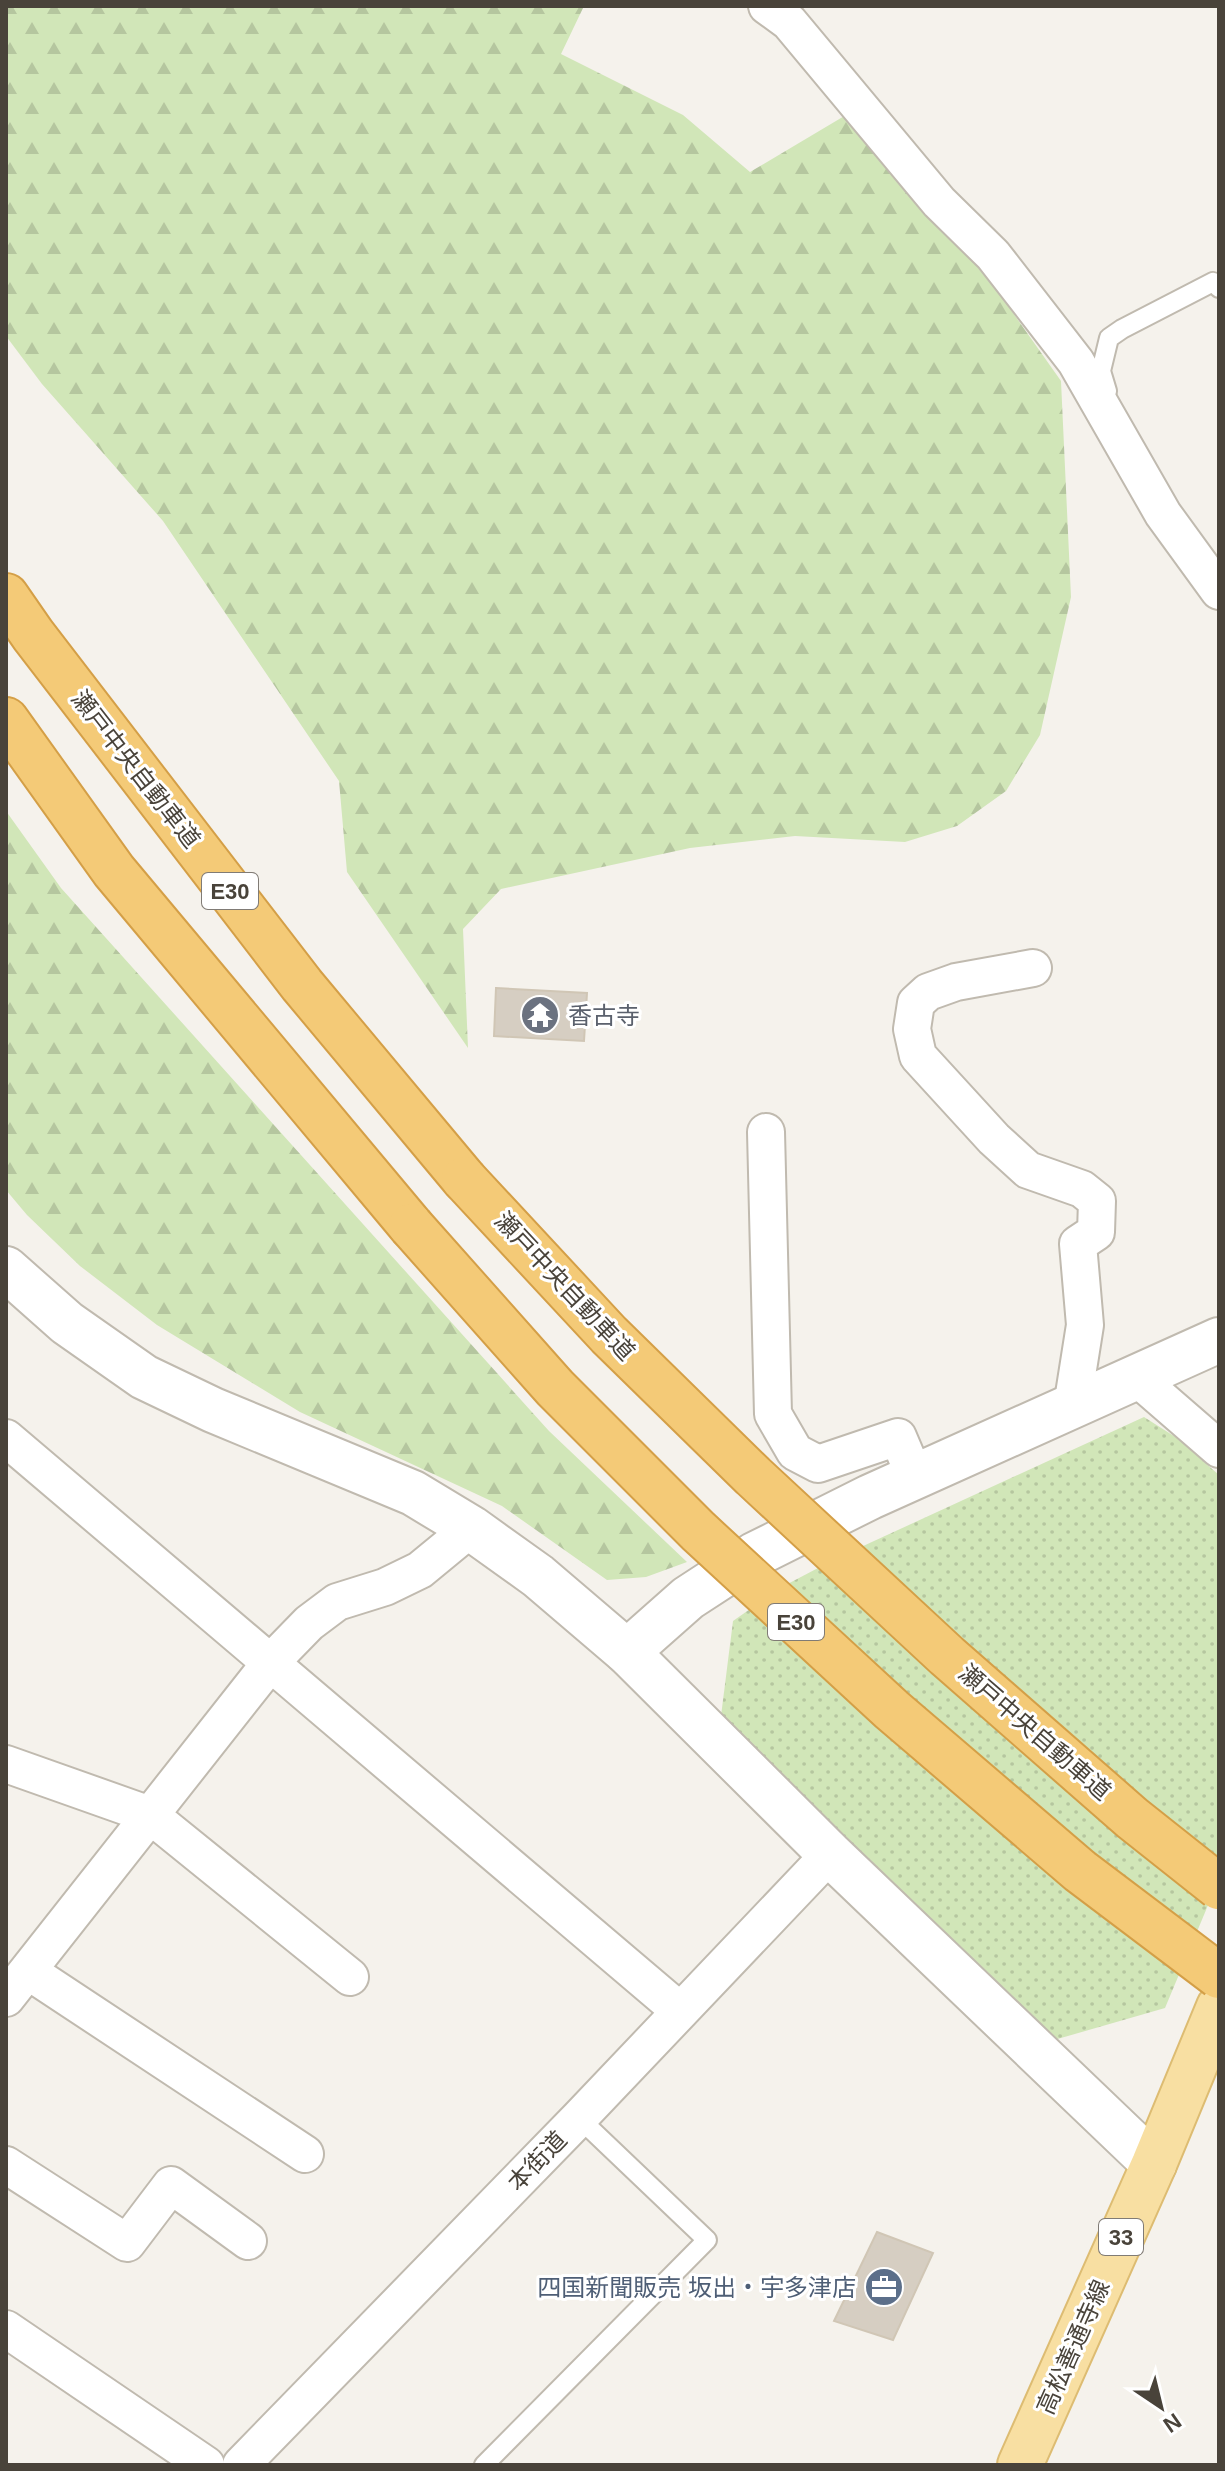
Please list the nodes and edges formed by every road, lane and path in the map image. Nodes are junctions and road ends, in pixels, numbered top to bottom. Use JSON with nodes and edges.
{"nodes":[{"id":1,"x":767,"y":6,"type":"edge"},
{"id":2,"x":1219,"y":288,"type":"edge"},
{"id":3,"x":1124,"y":448,"type":"junction"},
{"id":4,"x":1219,"y":591,"type":"edge"},
{"id":5,"x":6,"y":596,"type":"edge"},
{"id":6,"x":6,"y":720,"type":"edge"},
{"id":7,"x":1033,"y":968,"type":"dead end"},
{"id":8,"x":766,"y":1132,"type":"dead end"},
{"id":9,"x":6,"y":1269,"type":"edge"},
{"id":10,"x":1219,"y":1340,"type":"edge"},
{"id":11,"x":1136,"y":1377,"type":"junction"},
{"id":12,"x":1072,"y":1407,"type":"junction"},
{"id":13,"x":6,"y":1438,"type":"edge"},
{"id":14,"x":1219,"y":1449,"type":"edge"},
{"id":15,"x":915,"y":1477,"type":"junction"},
{"id":16,"x":471,"y":1528,"type":"junction"},
{"id":17,"x":627,"y":1652,"type":"junction"},
{"id":18,"x":271,"y":1662,"type":"junction"},
{"id":19,"x":6,"y":1764,"type":"edge"},
{"id":20,"x":150,"y":1815,"type":"junction"},
{"id":21,"x":830,"y":1854,"type":"junction"},
{"id":22,"x":1219,"y":1887,"type":"edge"},
{"id":23,"x":1219,"y":1976,"type":"edge"},
{"id":24,"x":350,"y":1977,"type":"dead end"},
{"id":25,"x":17,"y":1984,"type":"edge"},
{"id":26,"x":1219,"y":2007,"type":"edge"},
{"id":27,"x":680,"y":2011,"type":"junction"},
{"id":28,"x":579,"y":2118,"type":"junction"},
{"id":29,"x":305,"y":2154,"type":"dead end"},
{"id":30,"x":1154,"y":2164,"type":"junction"},
{"id":31,"x":6,"y":2165,"type":"edge"},
{"id":32,"x":248,"y":2241,"type":"dead end"},
{"id":33,"x":6,"y":2329,"type":"edge"},
{"id":34,"x":206,"y":2465,"type":"edge"},
{"id":35,"x":241,"y":2465,"type":"edge"},
{"id":36,"x":484,"y":2465,"type":"edge"},
{"id":37,"x":1020,"y":2465,"type":"edge"}],
"edges":[{"from":1,"to":3,"type":"street"},
{"from":2,"to":3,"type":"lane"},
{"from":3,"to":4,"type":"street"},
{"from":5,"to":22,"type":"highway","name":"瀬戸中央自動車道","number":"E30","bridge":true},
{"from":6,"to":23,"type":"highway","number":"E30","bridge":true},
{"from":7,"to":12,"type":"street"},
{"from":8,"to":15,"type":"street"},
{"from":9,"to":16,"type":"street"},
{"from":10,"to":11,"type":"street"},
{"from":11,"to":12,"type":"street"},
{"from":11,"to":14,"type":"street"},
{"from":12,"to":15,"type":"street"},
{"from":13,"to":18,"type":"street"},
{"from":15,"to":17,"type":"street"},
{"from":16,"to":17,"type":"street"},
{"from":16,"to":18,"type":"street"},
{"from":17,"to":21,"type":"street"},
{"from":18,"to":20,"type":"street"},
{"from":18,"to":27,"type":"street"},
{"from":19,"to":20,"type":"street"},
{"from":20,"to":24,"type":"street"},
{"from":20,"to":25,"type":"street"},
{"from":21,"to":27,"type":"street","name":"本街道"},
{"from":21,"to":30,"type":"street"},
{"from":25,"to":29,"type":"street"},
{"from":26,"to":30,"type":"main road","name":"高松善通寺線","number":"33"},
{"from":27,"to":28,"type":"street","name":"本街道"},
{"from":28,"to":35,"type":"street","name":"本街道"},
{"from":28,"to":36,"type":"lane"},
{"from":30,"to":37,"type":"main road","name":"高松善通寺線","number":"33"},
{"from":31,"to":32,"type":"street"},
{"from":33,"to":34,"type":"street"}]}
